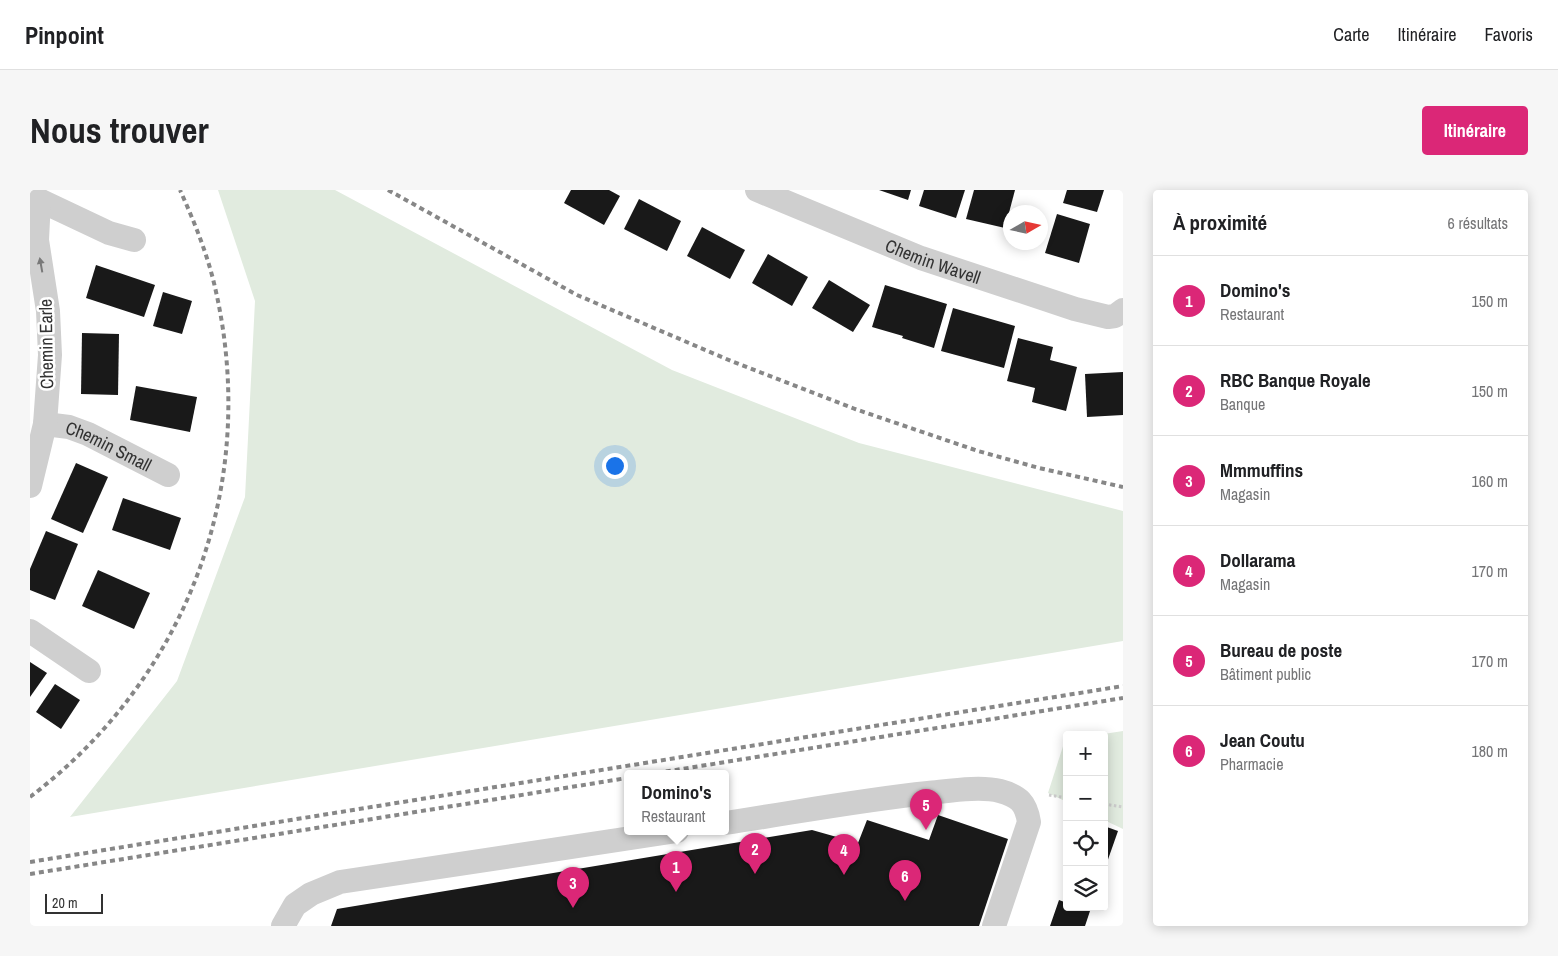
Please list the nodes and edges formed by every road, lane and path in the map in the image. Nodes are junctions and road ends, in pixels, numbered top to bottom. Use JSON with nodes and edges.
{"nodes":[{"id":1,"x":757,"y":190,"type":"edge"},
{"id":2,"x":34,"y":196,"type":"edge"},
{"id":3,"x":134,"y":240,"type":"dead end"},
{"id":4,"x":1119,"y":313,"type":"edge"},
{"id":5,"x":45,"y":424,"type":"junction"},
{"id":6,"x":168,"y":475,"type":"dead end"},
{"id":7,"x":30,"y":486,"type":"edge"},
{"id":8,"x":30,"y":631,"type":"edge"},
{"id":9,"x":89,"y":671,"type":"dead end"},
{"id":10,"x":1049,"y":796,"type":"dead end"},
{"id":11,"x":1063,"y":798,"type":"edge"},
{"id":12,"x":1108,"y":804,"type":"edge"},
{"id":13,"x":1123,"y":806,"type":"edge"},
{"id":14,"x":729,"y":822,"type":"edge"},
{"id":15,"x":651,"y":835,"type":"edge"},
{"id":16,"x":283,"y":926,"type":"edge"},
{"id":17,"x":994,"y":926,"type":"edge"}],
"edges":[{"from":1,"to":4,"type":"street","name":"Chemin Wavell"},
{"from":2,"to":3,"type":"street"},
{"from":5,"to":2,"type":"street","name":"Chemin Earle","one_way":true},
{"from":5,"to":6,"type":"street","name":"Chemin Small"},
{"from":5,"to":7,"type":"street","name":"Chemin Earle"},
{"from":8,"to":9,"type":"street"},
{"from":10,"to":11,"type":"path"},
{"from":12,"to":13,"type":"path"},
{"from":14,"to":17,"type":"street"},
{"from":15,"to":16,"type":"street"}]}
